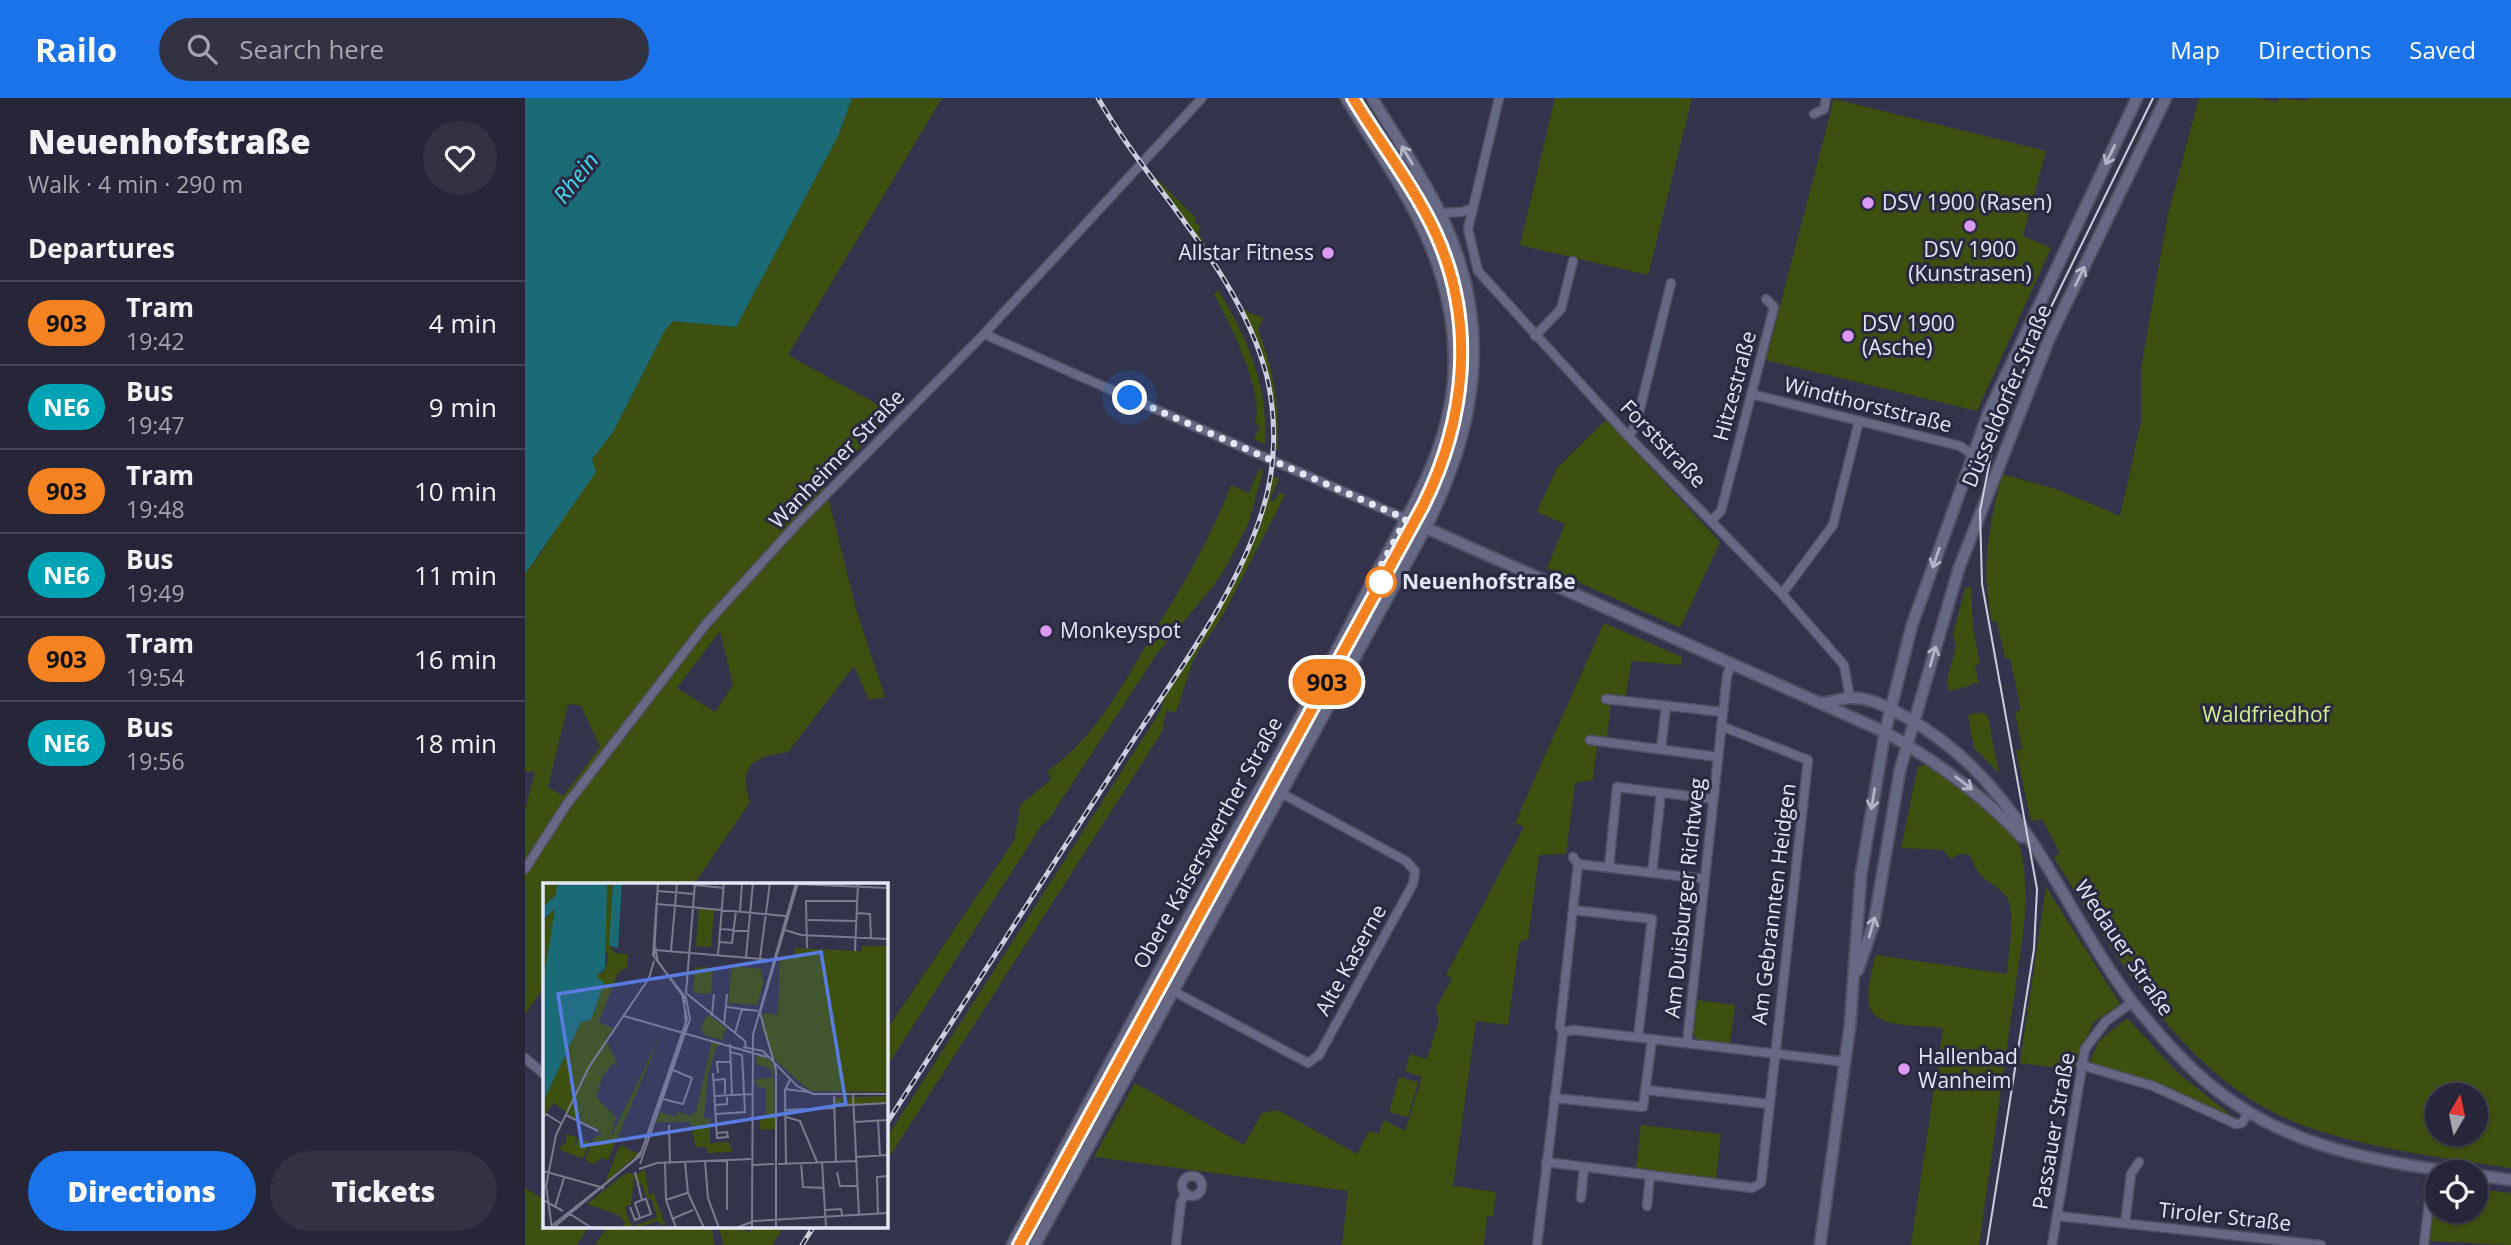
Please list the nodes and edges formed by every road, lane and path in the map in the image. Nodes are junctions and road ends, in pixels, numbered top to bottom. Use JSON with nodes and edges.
{"nodes":[{"id":1,"x":1202,"y":98,"type":"edge"},
{"id":2,"x":1346,"y":98,"type":"edge"},
{"id":3,"x":1373,"y":98,"type":"edge"},
{"id":4,"x":1499,"y":98,"type":"edge"},
{"id":5,"x":1826,"y":98,"type":"edge"},
{"id":6,"x":2166,"y":98,"type":"edge"},
{"id":7,"x":2135,"y":99,"type":"edge"},
{"id":8,"x":1814,"y":114,"type":"dead end"},
{"id":9,"x":1472,"y":208,"type":"junction"},
{"id":10,"x":1441,"y":214,"type":"junction"},
{"id":11,"x":1573,"y":261,"type":"dead end"},
{"id":12,"x":1671,"y":283,"type":"dead end"},
{"id":13,"x":1766,"y":299,"type":"dead end"},
{"id":14,"x":984,"y":334,"type":"junction"},
{"id":15,"x":1535,"y":336,"type":"junction"},
{"id":16,"x":1751,"y":394,"type":"junction"},
{"id":17,"x":1859,"y":421,"type":"junction"},
{"id":18,"x":1629,"y":436,"type":"junction"},
{"id":19,"x":1973,"y":455,"type":"junction"},
{"id":20,"x":1406,"y":519,"type":"junction"},
{"id":21,"x":1711,"y":521,"type":"junction"},
{"id":22,"x":1425,"y":529,"type":"junction"},
{"id":23,"x":1781,"y":594,"type":"junction"},
{"id":24,"x":1731,"y":664,"type":"junction"},
{"id":25,"x":1850,"y":698,"type":"junction"},
{"id":26,"x":1606,"y":699,"type":"dead end"},
{"id":27,"x":1824,"y":703,"type":"junction"},
{"id":28,"x":1666,"y":706,"type":"junction"},
{"id":29,"x":1890,"y":708,"type":"junction"},
{"id":30,"x":1723,"y":712,"type":"junction"},
{"id":31,"x":1847,"y":715,"type":"junction"},
{"id":32,"x":1914,"y":721,"type":"junction"},
{"id":33,"x":1721,"y":726,"type":"junction"},
{"id":34,"x":1885,"y":732,"type":"junction"},
{"id":35,"x":1590,"y":740,"type":"dead end"},
{"id":36,"x":1907,"y":745,"type":"junction"},
{"id":37,"x":1661,"y":749,"type":"junction"},
{"id":38,"x":1718,"y":757,"type":"junction"},
{"id":39,"x":1281,"y":793,"type":"junction"},
{"id":40,"x":1661,"y":793,"type":"junction"},
{"id":41,"x":1713,"y":799,"type":"junction"},
{"id":42,"x":2038,"y":854,"type":"junction"},
{"id":43,"x":1609,"y":867,"type":"junction"},
{"id":44,"x":525,"y":869,"type":"edge"},
{"id":45,"x":1652,"y":873,"type":"junction"},
{"id":46,"x":1704,"y":879,"type":"junction"},
{"id":47,"x":1573,"y":910,"type":"junction"},
{"id":48,"x":1855,"y":979,"type":"junction"},
{"id":49,"x":1173,"y":991,"type":"junction"},
{"id":50,"x":2133,"y":1002,"type":"junction"},
{"id":51,"x":1563,"y":1032,"type":"junction"},
{"id":52,"x":1638,"y":1037,"type":"junction"},
{"id":53,"x":1652,"y":1039,"type":"junction"},
{"id":54,"x":1687,"y":1043,"type":"junction"},
{"id":55,"x":1775,"y":1053,"type":"junction"},
{"id":56,"x":525,"y":1058,"type":"edge"},
{"id":57,"x":1846,"y":1062,"type":"junction"},
{"id":58,"x":2081,"y":1065,"type":"junction"},
{"id":59,"x":543,"y":1073,"type":"edge"},
{"id":60,"x":1646,"y":1090,"type":"junction"},
{"id":61,"x":1554,"y":1098,"type":"junction"},
{"id":62,"x":1769,"y":1104,"type":"junction"},
{"id":63,"x":2248,"y":1112,"type":"junction"},
{"id":64,"x":1546,"y":1162,"type":"junction"},
{"id":65,"x":2139,"y":1162,"type":"dead end"},
{"id":66,"x":1584,"y":1167,"type":"junction"},
{"id":67,"x":2425,"y":1169,"type":"edge"},
{"id":68,"x":1650,"y":1175,"type":"junction"},
{"id":69,"x":2488,"y":1177,"type":"edge"},
{"id":70,"x":2511,"y":1180,"type":"edge"},
{"id":71,"x":1186,"y":1193,"type":"dead end"},
{"id":72,"x":1581,"y":1198,"type":"dead end"},
{"id":73,"x":1647,"y":1206,"type":"dead end"},
{"id":74,"x":2057,"y":1216,"type":"junction"},
{"id":75,"x":2125,"y":1223,"type":"junction"},
{"id":76,"x":2427,"y":1223,"type":"edge"},
{"id":77,"x":1012,"y":1245,"type":"edge"},
{"id":78,"x":1035,"y":1245,"type":"edge"},
{"id":79,"x":1176,"y":1245,"type":"edge"},
{"id":80,"x":1537,"y":1245,"type":"edge"},
{"id":81,"x":1820,"y":1245,"type":"edge"},
{"id":82,"x":2052,"y":1245,"type":"edge"},
{"id":83,"x":2321,"y":1245,"type":"edge"},
{"id":84,"x":2424,"y":1245,"type":"edge"},
{"id":85,"x":2431,"y":1245,"type":"edge"}],
"edges":[{"from":1,"to":14,"type":"street","name":"Wanheimer Straße"},
{"from":2,"to":20,"type":"street","name":"Obere Kaiserswerther Straße"},
{"from":10,"to":3,"type":"street","one_way":true},
{"from":4,"to":9,"type":"street","name":"Forststraße"},
{"from":5,"to":8,"type":"street"},
{"from":32,"to":6,"type":"street","name":"Düsseldorfer Straße","one_way":true},
{"from":7,"to":19,"type":"street","name":"Düsseldorfer Straße","one_way":true},
{"from":9,"to":10,"type":"street"},
{"from":9,"to":15,"type":"street","name":"Forststraße"},
{"from":10,"to":22,"type":"street","name":"Obere Kaiserswerther Straße"},
{"from":11,"to":15,"type":"street"},
{"from":12,"to":18,"type":"street"},
{"from":13,"to":16,"type":"street","name":"Hitzestraße"},
{"from":14,"to":20,"type":"street"},
{"from":14,"to":44,"type":"street","name":"Wanheimer Straße"},
{"from":15,"to":18,"type":"street","name":"Forststraße"},
{"from":16,"to":17,"type":"street","name":"Windthorststraße"},
{"from":16,"to":21,"type":"street","name":"Hitzestraße"},
{"from":17,"to":19,"type":"street","name":"Windthorststraße"},
{"from":17,"to":23,"type":"street"},
{"from":18,"to":21,"type":"street","name":"Forststraße"},
{"from":19,"to":29,"type":"street","name":"Düsseldorfer Straße","one_way":true},
{"from":20,"to":22,"type":"street"},
{"from":20,"to":77,"type":"street","name":"Obere Kaiserswerther Straße"},
{"from":21,"to":23,"type":"street","name":"Forststraße"},
{"from":22,"to":24,"type":"street"},
{"from":22,"to":39,"type":"street","name":"Obere Kaiserswerther Straße"},
{"from":23,"to":25,"type":"street","name":"Forststraße"},
{"from":24,"to":27,"type":"street"},
{"from":24,"to":30,"type":"street","name":"Am Duisburger Richtweg"},
{"from":25,"to":27,"type":"street"},
{"from":25,"to":29,"type":"street"},
{"from":25,"to":31,"type":"street"},
{"from":26,"to":28,"type":"street"},
{"from":27,"to":31,"type":"street"},
{"from":28,"to":30,"type":"street"},
{"from":28,"to":37,"type":"street"},
{"from":29,"to":32,"type":"street","name":"Wedauer Straße"},
{"from":29,"to":34,"type":"street","name":"Düsseldorfer Straße"},
{"from":30,"to":33,"type":"street","name":"Am Duisburger Richtweg"},
{"from":31,"to":34,"type":"street"},
{"from":32,"to":36,"type":"street","name":"Düsseldorfer Straße"},
{"from":32,"to":42,"type":"street","name":"Wedauer Straße"},
{"from":33,"to":38,"type":"street","name":"Am Duisburger Richtweg"},
{"from":33,"to":55,"type":"street","name":"Am Gebrannten Heidgen"},
{"from":34,"to":36,"type":"street"},
{"from":34,"to":48,"type":"street","name":"Düsseldorfer Straße","one_way":true},
{"from":35,"to":37,"type":"street","name":"Am Duisburger Richtweg"},
{"from":36,"to":42,"type":"street","name":"Wedauer Straße","one_way":true},
{"from":48,"to":36,"type":"street","name":"Düsseldorfer Straße","one_way":true},
{"from":37,"to":38,"type":"street","name":"Am Duisburger Richtweg"},
{"from":38,"to":41,"type":"street","name":"Am Duisburger Richtweg"},
{"from":39,"to":49,"type":"street","name":"Obere Kaiserswerther Straße"},
{"from":39,"to":49,"type":"street","name":"Alte Kaserne"},
{"from":40,"to":41,"type":"street"},
{"from":40,"to":43,"type":"street"},
{"from":40,"to":45,"type":"street"},
{"from":41,"to":46,"type":"street","name":"Am Duisburger Richtweg"},
{"from":42,"to":50,"type":"street","name":"Wedauer Straße"},
{"from":43,"to":45,"type":"street"},
{"from":43,"to":47,"type":"street"},
{"from":45,"to":46,"type":"street"},
{"from":46,"to":54,"type":"street","name":"Am Duisburger Richtweg"},
{"from":47,"to":51,"type":"street"},
{"from":47,"to":52,"type":"street"},
{"from":48,"to":57,"type":"street"},
{"from":49,"to":78,"type":"street","name":"Obere Kaiserswerther Straße"},
{"from":50,"to":58,"type":"street","name":"Passauer Straße"},
{"from":50,"to":63,"type":"street","name":"Wedauer Straße"},
{"from":51,"to":52,"type":"street"},
{"from":51,"to":61,"type":"street"},
{"from":52,"to":53,"type":"street"},
{"from":53,"to":54,"type":"street"},
{"from":53,"to":60,"type":"street"},
{"from":54,"to":55,"type":"street"},
{"from":55,"to":57,"type":"street"},
{"from":55,"to":62,"type":"street","name":"Am Gebrannten Heidgen"},
{"from":56,"to":59,"type":"street"},
{"from":57,"to":81,"type":"street"},
{"from":58,"to":63,"type":"street"},
{"from":58,"to":74,"type":"street","name":"Passauer Straße"},
{"from":60,"to":61,"type":"street"},
{"from":60,"to":62,"type":"street"},
{"from":61,"to":64,"type":"street"},
{"from":62,"to":68,"type":"street","name":"Am Gebrannten Heidgen"},
{"from":63,"to":67,"type":"street","name":"Wedauer Straße"},
{"from":64,"to":66,"type":"street","name":"Am Gebrannten Heidgen"},
{"from":64,"to":80,"type":"street"},
{"from":65,"to":75,"type":"street","name":"Tiroler Straße"},
{"from":66,"to":68,"type":"street","name":"Am Gebrannten Heidgen"},
{"from":66,"to":72,"type":"street"},
{"from":68,"to":73,"type":"street"},
{"from":69,"to":70,"type":"street"},
{"from":71,"to":79,"type":"street"},
{"from":74,"to":75,"type":"street","name":"Tiroler Straße"},
{"from":74,"to":82,"type":"street","name":"Passauer Straße"},
{"from":75,"to":83,"type":"street","name":"Tiroler Straße"},
{"from":76,"to":84,"type":"street"},
{"from":84,"to":85,"type":"street"}]}
